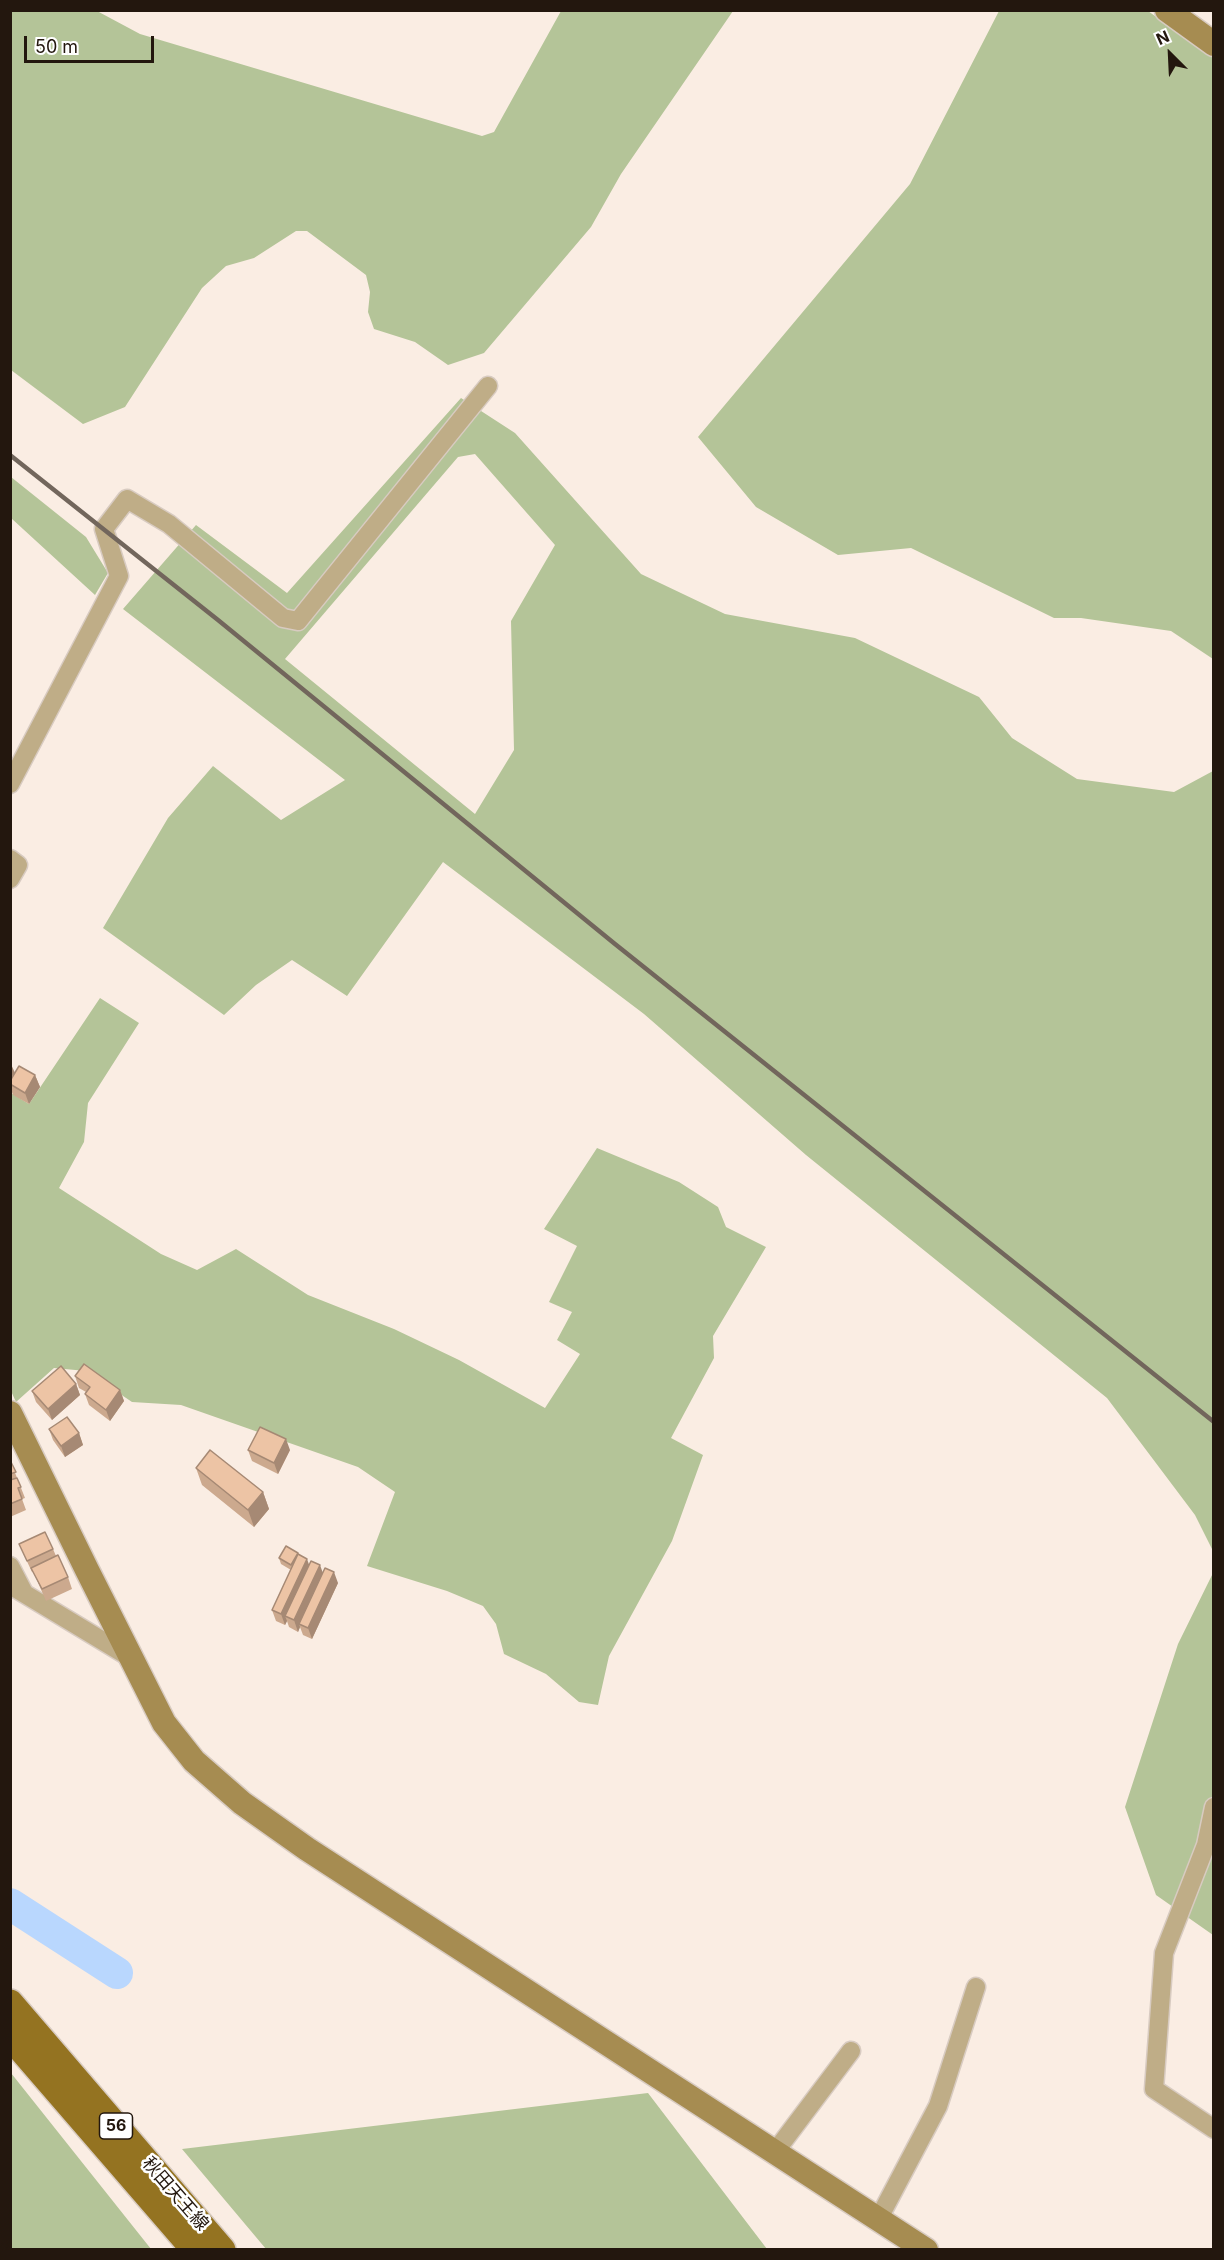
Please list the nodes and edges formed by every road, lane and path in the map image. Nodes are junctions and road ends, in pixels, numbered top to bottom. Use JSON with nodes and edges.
{"nodes":[{"id":1,"x":1167,"y":10,"type":"edge"},
{"id":2,"x":1214,"y":44,"type":"edge"},
{"id":3,"x":488,"y":386,"type":"dead end"},
{"id":4,"x":10,"y":784,"type":"edge"},
{"id":5,"x":10,"y":859,"type":"edge"},
{"id":6,"x":10,"y":879,"type":"edge"},
{"id":7,"x":10,"y":1413,"type":"edge"},
{"id":8,"x":10,"y":1566,"type":"edge"},
{"id":9,"x":17,"y":1589,"type":"edge"},
{"id":10,"x":131,"y":1658,"type":"junction"},
{"id":11,"x":1214,"y":1807,"type":"edge"},
{"id":12,"x":976,"y":1987,"type":"dead end"},
{"id":13,"x":10,"y":2003,"type":"edge"},
{"id":14,"x":10,"y":2036,"type":"edge"},
{"id":15,"x":851,"y":2051,"type":"dead end"},
{"id":16,"x":1214,"y":2129,"type":"edge"},
{"id":17,"x":775,"y":2152,"type":"junction"},
{"id":18,"x":879,"y":2218,"type":"junction"},
{"id":19,"x":195,"y":2250,"type":"edge"},
{"id":20,"x":222,"y":2250,"type":"edge"},
{"id":21,"x":926,"y":2250,"type":"edge"}],
"edges":[{"from":1,"to":2,"type":"street"},
{"from":3,"to":4,"type":"street"},
{"from":5,"to":6,"type":"street"},
{"from":7,"to":10,"type":"street"},
{"from":8,"to":9,"type":"street"},
{"from":9,"to":10,"type":"street"},
{"from":10,"to":17,"type":"street"},
{"from":11,"to":16,"type":"street"},
{"from":12,"to":18,"type":"street"},
{"from":13,"to":20,"type":"main road","name":"秋田天王線","number":"56"},
{"from":14,"to":19,"type":"main road","name":"秋田天王線","number":"56"},
{"from":15,"to":17,"type":"street"},
{"from":17,"to":18,"type":"street"},
{"from":18,"to":21,"type":"street"}]}
